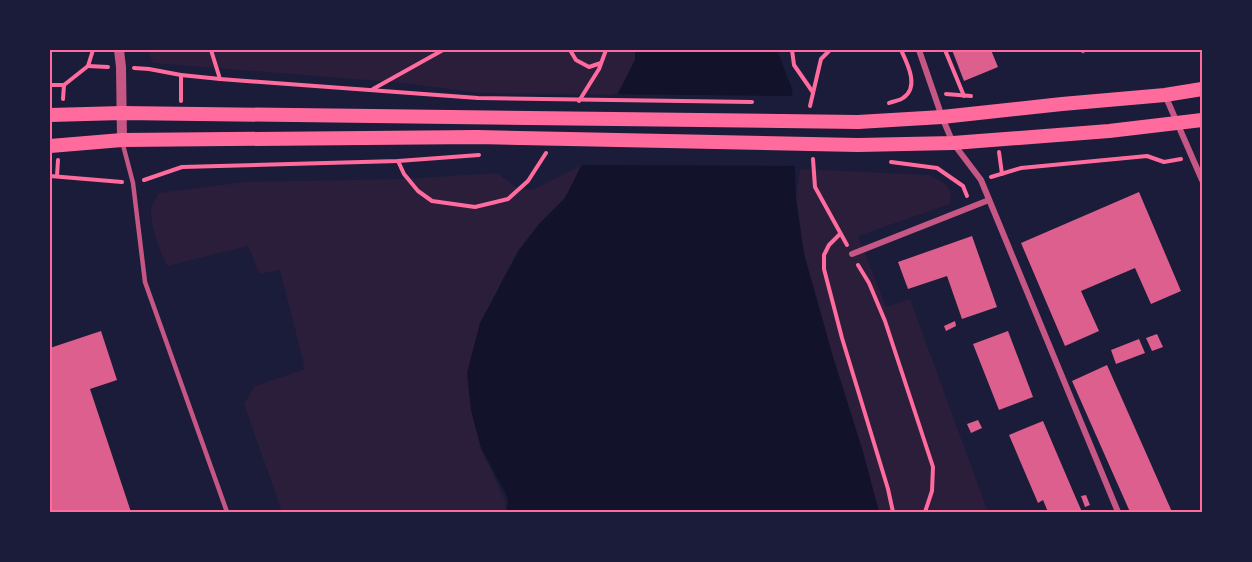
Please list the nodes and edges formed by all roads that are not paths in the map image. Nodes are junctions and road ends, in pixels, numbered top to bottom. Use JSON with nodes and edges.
{"nodes":[{"id":1,"x":119,"y":50,"type":"edge"},
{"id":2,"x":919,"y":50,"type":"edge"},
{"id":3,"x":1203,"y":89,"type":"edge"},
{"id":4,"x":1165,"y":95,"type":"junction"},
{"id":5,"x":122,"y":112,"type":"junction"},
{"id":6,"x":50,"y":115,"type":"edge"},
{"id":7,"x":942,"y":117,"type":"junction"},
{"id":8,"x":1203,"y":120,"type":"edge"},
{"id":9,"x":1177,"y":123,"type":"junction"},
{"id":10,"x":122,"y":140,"type":"junction"},
{"id":11,"x":953,"y":143,"type":"junction"},
{"id":12,"x":50,"y":146,"type":"edge"},
{"id":13,"x":1203,"y":180,"type":"edge"},
{"id":14,"x":989,"y":200,"type":"junction"},
{"id":15,"x":854,"y":257,"type":"road end"},
{"id":16,"x":227,"y":513,"type":"edge"},
{"id":17,"x":1118,"y":513,"type":"edge"}],
"edges":[{"from":1,"to":5,"type":"street"},
{"from":2,"to":7,"type":"street"},
{"from":3,"to":4,"type":"highway"},
{"from":4,"to":7,"type":"highway"},
{"from":4,"to":9,"type":"street"},
{"from":5,"to":6,"type":"highway"},
{"from":5,"to":7,"type":"highway"},
{"from":5,"to":10,"type":"street"},
{"from":7,"to":11,"type":"street"},
{"from":8,"to":9,"type":"highway"},
{"from":9,"to":11,"type":"highway"},
{"from":9,"to":13,"type":"street"},
{"from":10,"to":11,"type":"highway"},
{"from":10,"to":12,"type":"highway"},
{"from":10,"to":16,"type":"lane"},
{"from":11,"to":14,"type":"street"},
{"from":14,"to":15,"type":"street"},
{"from":14,"to":17,"type":"street"}]}
